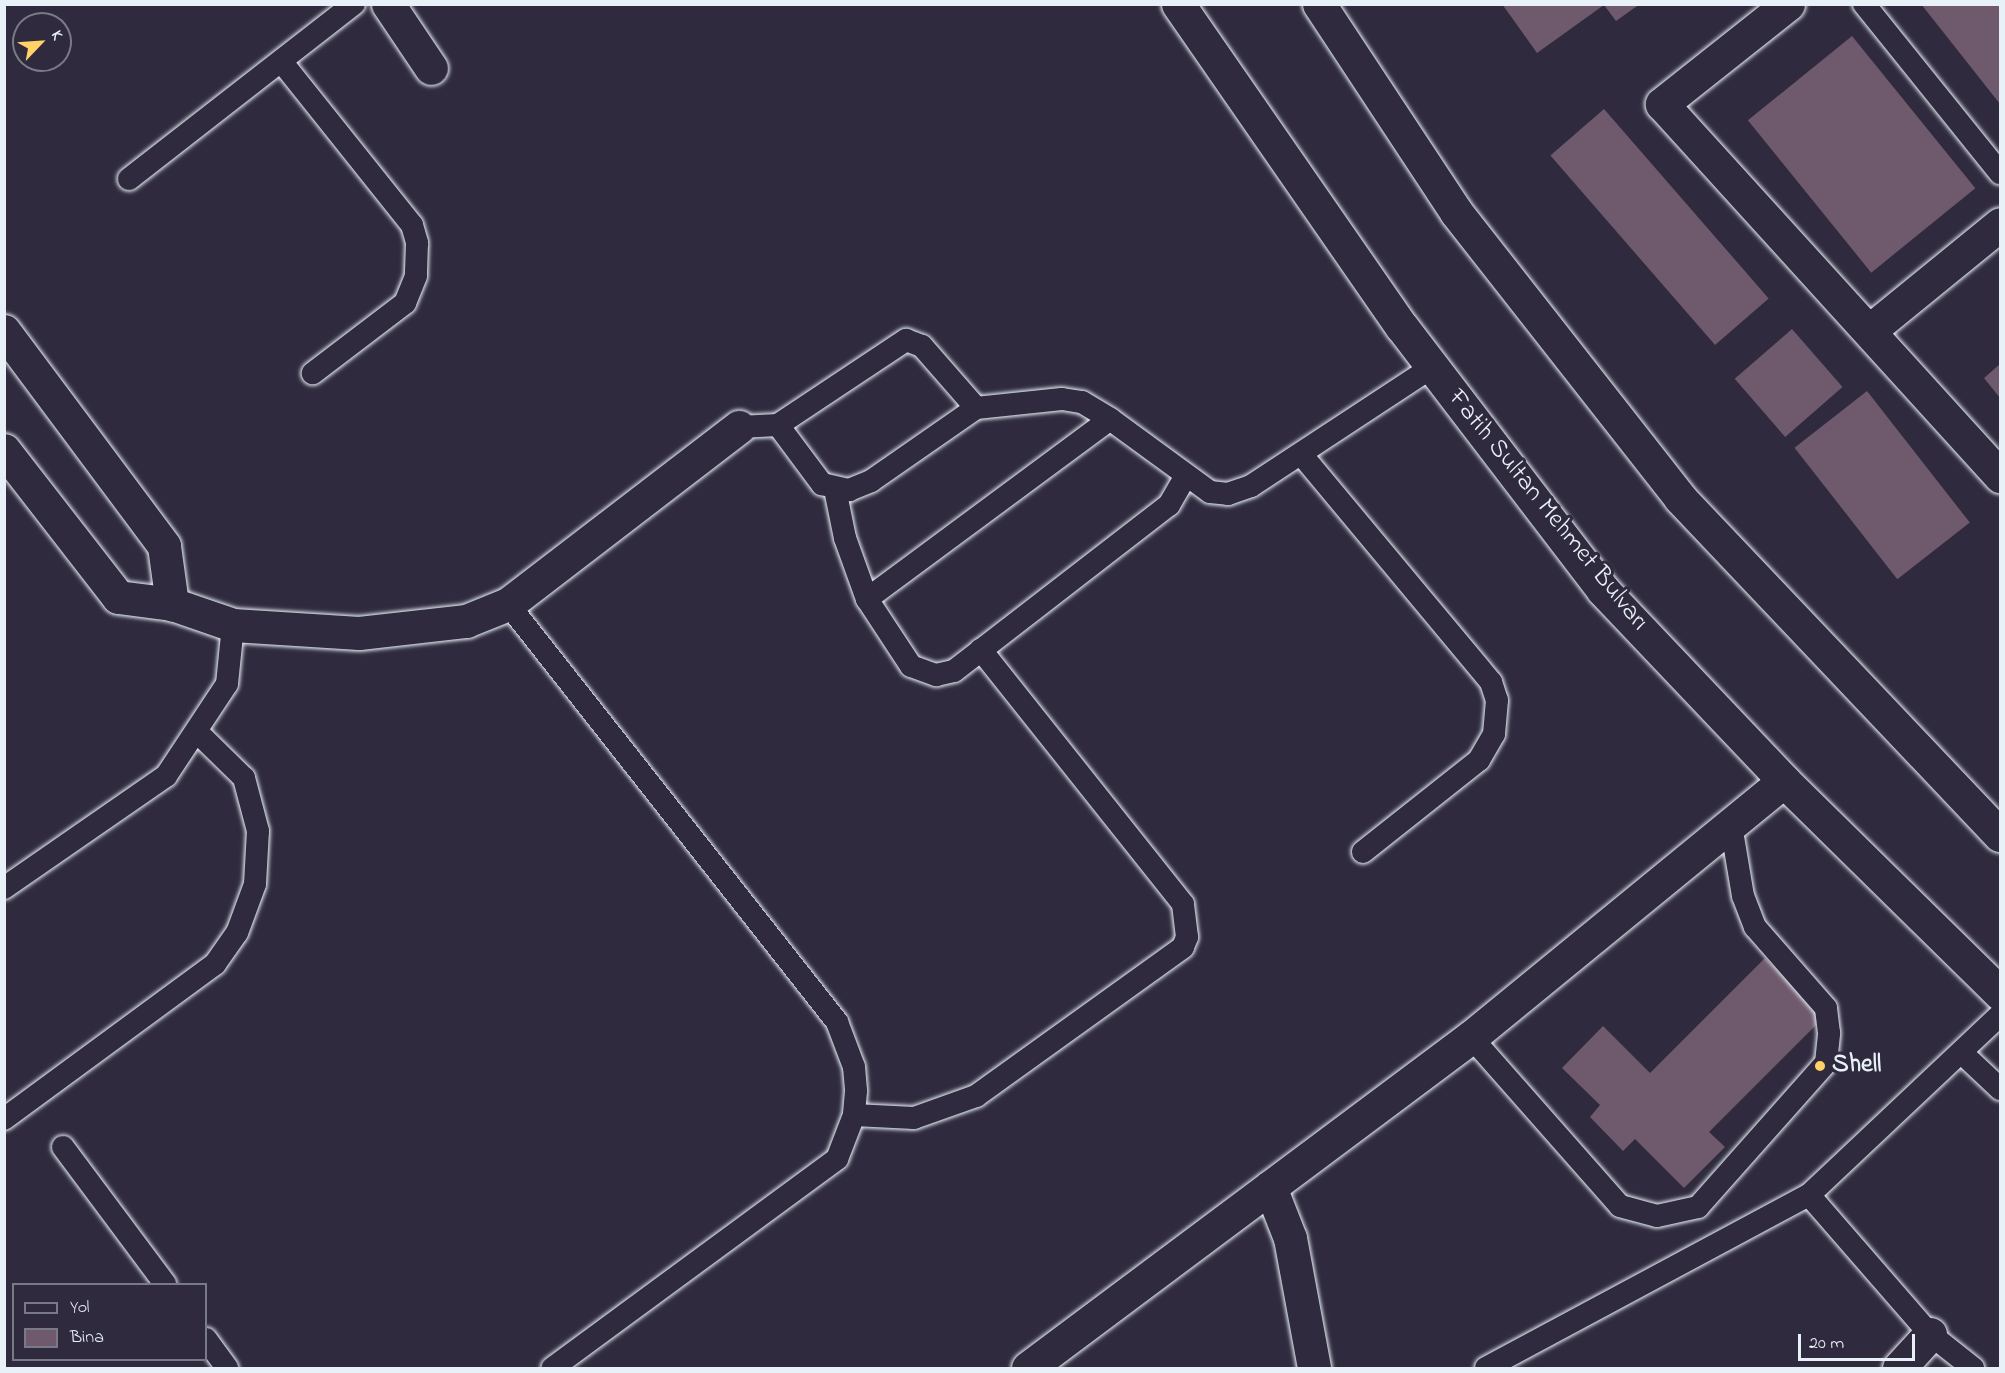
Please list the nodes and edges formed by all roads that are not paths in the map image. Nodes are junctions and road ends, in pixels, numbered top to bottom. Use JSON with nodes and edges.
{"nodes":[{"id":1,"x":354,"y":4,"type":"edge"},
{"id":2,"x":388,"y":4,"type":"edge"},
{"id":3,"x":1178,"y":4,"type":"edge"},
{"id":4,"x":1319,"y":4,"type":"edge"},
{"id":5,"x":1788,"y":4,"type":"edge"},
{"id":6,"x":1864,"y":4,"type":"edge"},
{"id":7,"x":281,"y":61,"type":"junction"},
{"id":8,"x":431,"y":68,"type":"dead end"},
{"id":9,"x":2001,"y":173,"type":"edge"},
{"id":10,"x":129,"y":180,"type":"dead end"},
{"id":11,"x":2001,"y":224,"type":"edge"},
{"id":12,"x":4,"y":331,"type":"edge"},
{"id":13,"x":1869,"y":331,"type":"junction"},
{"id":14,"x":1432,"y":367,"type":"junction"},
{"id":15,"x":313,"y":373,"type":"dead end"},
{"id":16,"x":976,"y":408,"type":"junction"},
{"id":17,"x":1110,"y":419,"type":"junction"},
{"id":18,"x":778,"y":425,"type":"junction"},
{"id":19,"x":739,"y":427,"type":"joint"},
{"id":20,"x":4,"y":450,"type":"edge"},
{"id":21,"x":1301,"y":454,"type":"junction"},
{"id":22,"x":1186,"y":476,"type":"junction"},
{"id":23,"x":2001,"y":476,"type":"edge"},
{"id":24,"x":835,"y":489,"type":"junction"},
{"id":25,"x":867,"y":599,"type":"junction"},
{"id":26,"x":172,"y":604,"type":"junction"},
{"id":27,"x":508,"y":604,"type":"junction"},
{"id":28,"x":233,"y":625,"type":"junction"},
{"id":29,"x":981,"y":650,"type":"junction"},
{"id":30,"x":199,"y":734,"type":"junction"},
{"id":31,"x":1785,"y":781,"type":"junction"},
{"id":32,"x":1731,"y":825,"type":"junction"},
{"id":33,"x":2001,"y":835,"type":"edge"},
{"id":34,"x":1363,"y":852,"type":"dead end"},
{"id":35,"x":4,"y":888,"type":"edge"},
{"id":36,"x":2001,"y":993,"type":"edge"},
{"id":37,"x":2001,"y":1015,"type":"edge"},
{"id":38,"x":1471,"y":1037,"type":"junction"},
{"id":39,"x":1963,"y":1053,"type":"junction"},
{"id":40,"x":2001,"y":1089,"type":"edge"},
{"id":41,"x":854,"y":1115,"type":"junction"},
{"id":42,"x":4,"y":1119,"type":"edge"},
{"id":43,"x":63,"y":1147,"type":"dead end"},
{"id":44,"x":1270,"y":1187,"type":"junction"},
{"id":45,"x":1809,"y":1195,"type":"junction"},
{"id":46,"x":164,"y":1283,"type":"edge"},
{"id":47,"x":1930,"y":1334,"type":"junction"},
{"id":48,"x":207,"y":1340,"type":"edge"},
{"id":49,"x":1044,"y":1363,"type":"edge"},
{"id":50,"x":227,"y":1368,"type":"edge"},
{"id":51,"x":553,"y":1368,"type":"edge"},
{"id":52,"x":1314,"y":1368,"type":"edge"},
{"id":53,"x":1486,"y":1368,"type":"edge"},
{"id":54,"x":1899,"y":1368,"type":"edge"},
{"id":55,"x":1973,"y":1368,"type":"edge"}],
"edges":[{"from":1,"to":7,"type":"lane"},
{"from":2,"to":8,"type":"main road"},
{"from":3,"to":14,"type":"main road","name":"Fatih Sultan Mehmet Bulvarı"},
{"from":4,"to":33,"type":"main road"},
{"from":5,"to":13,"type":"main road"},
{"from":6,"to":9,"type":"lane"},
{"from":7,"to":10,"type":"lane"},
{"from":7,"to":15,"type":"lane"},
{"from":11,"to":13,"type":"main road"},
{"from":12,"to":26,"type":"main road"},
{"from":13,"to":23,"type":"main road"},
{"from":14,"to":21,"type":"lane"},
{"from":14,"to":31,"type":"main road","name":"Fatih Sultan Mehmet Bulvarı"},
{"from":16,"to":17,"type":"lane"},
{"from":16,"to":18,"type":"lane"},
{"from":16,"to":24,"type":"lane"},
{"from":17,"to":22,"type":"lane"},
{"from":17,"to":25,"type":"lane"},
{"from":18,"to":19,"type":"lane"},
{"from":18,"to":24,"type":"lane"},
{"from":19,"to":27,"type":"main road"},
{"from":20,"to":26,"type":"main road"},
{"from":21,"to":22,"type":"lane"},
{"from":21,"to":34,"type":"lane"},
{"from":22,"to":29,"type":"lane"},
{"from":24,"to":25,"type":"lane"},
{"from":25,"to":29,"type":"lane"},
{"from":26,"to":28,"type":"main road"},
{"from":27,"to":28,"type":"main road"},
{"from":27,"to":41,"type":"lane"},
{"from":28,"to":30,"type":"lane"},
{"from":29,"to":41,"type":"lane"},
{"from":30,"to":35,"type":"lane"},
{"from":30,"to":42,"type":"lane"},
{"from":31,"to":32,"type":"main road"},
{"from":31,"to":36,"type":"main road","name":"Fatih Sultan Mehmet Bulvarı"},
{"from":32,"to":38,"type":"main road"},
{"from":32,"to":38,"type":"lane"},
{"from":37,"to":39,"type":"lane"},
{"from":38,"to":44,"type":"main road"},
{"from":39,"to":40,"type":"lane"},
{"from":39,"to":45,"type":"lane"},
{"from":41,"to":51,"type":"lane"},
{"from":43,"to":46,"type":"lane"},
{"from":44,"to":49,"type":"main road"},
{"from":44,"to":52,"type":"main road"},
{"from":45,"to":47,"type":"lane"},
{"from":45,"to":53,"type":"lane"},
{"from":47,"to":54,"type":"main road"},
{"from":47,"to":55,"type":"lane"},
{"from":48,"to":50,"type":"lane"}]}
